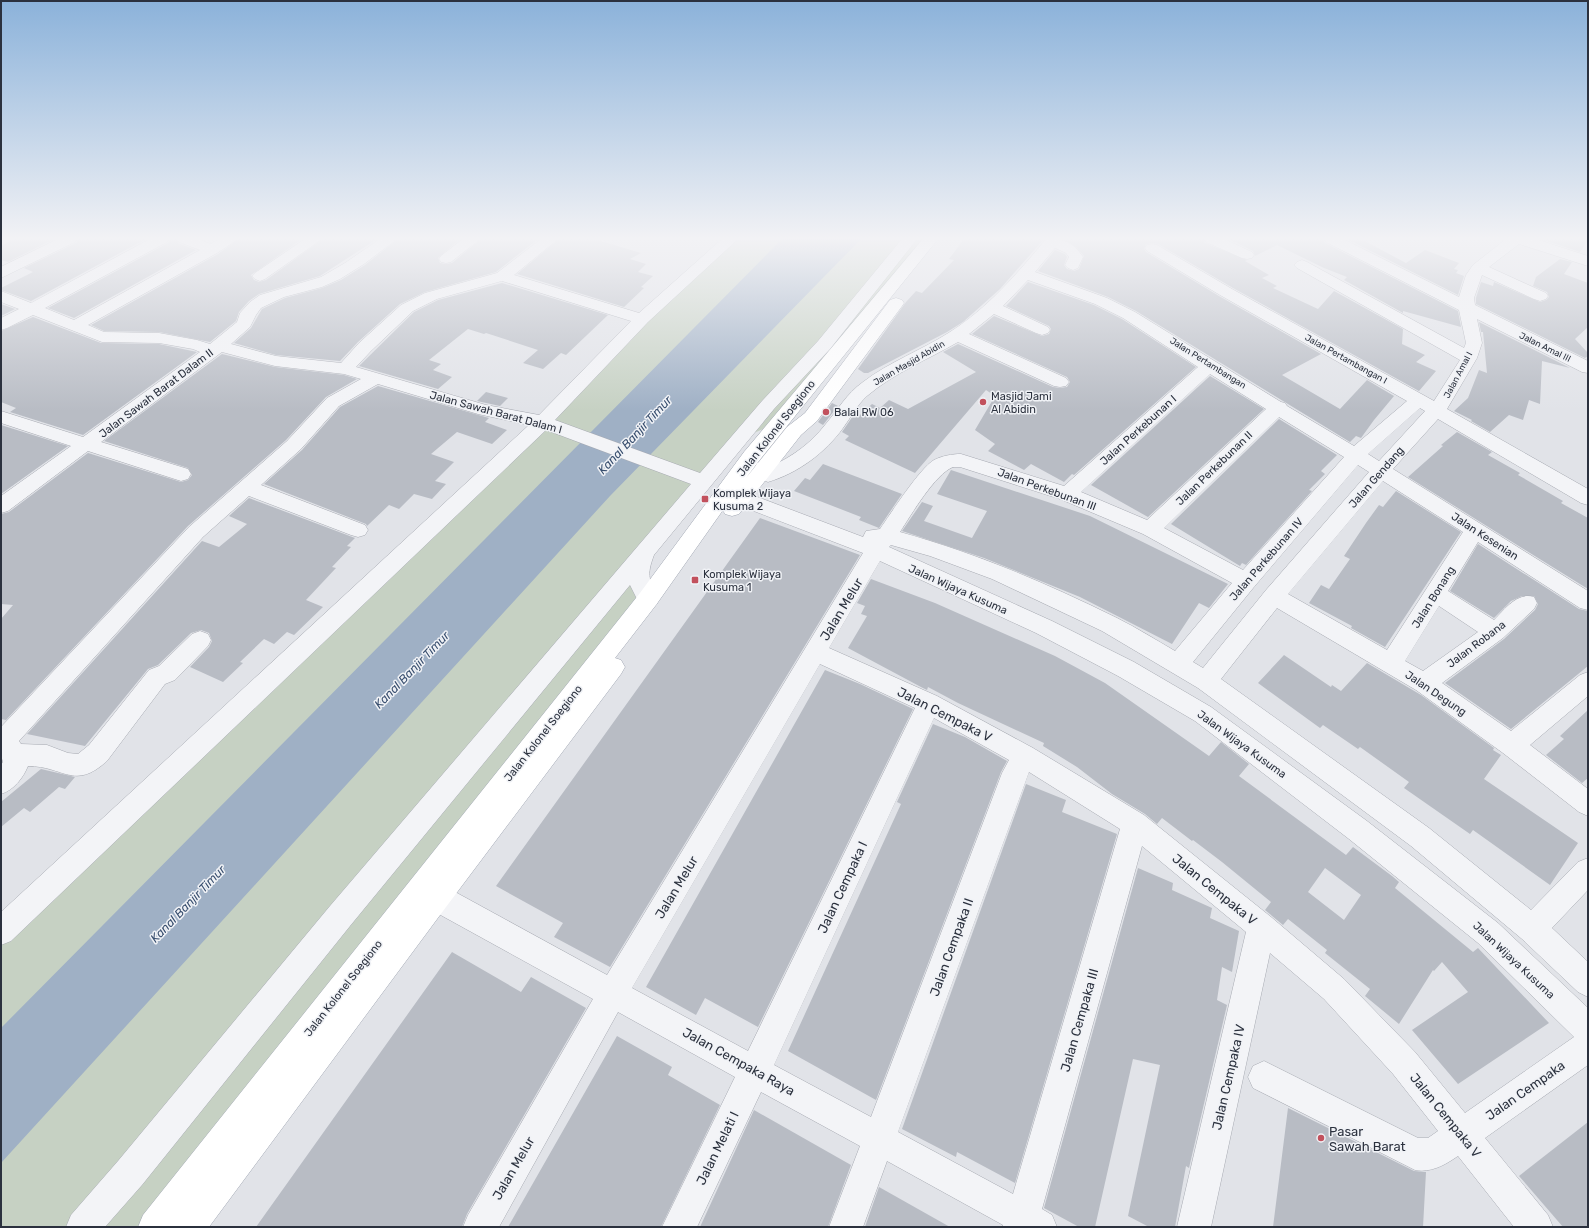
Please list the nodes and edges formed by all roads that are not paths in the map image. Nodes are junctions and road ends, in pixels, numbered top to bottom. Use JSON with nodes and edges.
{"nodes":[{"id":1,"x":1,"y":296,"type":"edge"},
{"id":2,"x":57,"y":296,"type":"edge"},
{"id":3,"x":129,"y":296,"type":"edge"},
{"id":4,"x":272,"y":296,"type":"edge"},
{"id":5,"x":430,"y":296,"type":"edge"},
{"id":6,"x":568,"y":296,"type":"edge"},
{"id":7,"x":668,"y":296,"type":"edge"},
{"id":8,"x":864,"y":296,"type":"edge"},
{"id":9,"x":884,"y":296,"type":"edge"},
{"id":10,"x":900,"y":296,"type":"edge"},
{"id":11,"x":1003,"y":296,"type":"edge"},
{"id":12,"x":1088,"y":296,"type":"edge"},
{"id":13,"x":1234,"y":296,"type":"edge"},
{"id":14,"x":1363,"y":296,"type":"edge"},
{"id":15,"x":1444,"y":296,"type":"edge"},
{"id":16,"x":1467,"y":296,"type":"edge"},
{"id":17,"x":991,"y":308,"type":"junction"},
{"id":18,"x":1467,"y":308,"type":"junction"},
{"id":19,"x":33,"y":309,"type":"junction"},
{"id":20,"x":642,"y":319,"type":"junction"},
{"id":21,"x":1,"y":325,"type":"edge"},
{"id":22,"x":75,"y":326,"type":"junction"},
{"id":23,"x":1042,"y":330,"type":"dead end"},
{"id":24,"x":957,"y":335,"type":"junction"},
{"id":25,"x":216,"y":348,"type":"junction"},
{"id":26,"x":1471,"y":352,"type":"junction"},
{"id":27,"x":1209,"y":366,"type":"junction"},
{"id":28,"x":1588,"y":368,"type":"edge"},
{"id":29,"x":345,"y":369,"type":"junction"},
{"id":30,"x":377,"y":378,"type":"junction"},
{"id":31,"x":1060,"y":382,"type":"dead end"},
{"id":32,"x":1419,"y":400,"type":"junction"},
{"id":33,"x":1279,"y":407,"type":"junction"},
{"id":34,"x":1436,"y":410,"type":"junction"},
{"id":35,"x":1,"y":417,"type":"edge"},
{"id":36,"x":784,"y":417,"type":"junction"},
{"id":37,"x":552,"y":426,"type":"junction"},
{"id":38,"x":740,"y":439,"type":"junction"},
{"id":39,"x":86,"y":445,"type":"junction"},
{"id":40,"x":1356,"y":455,"type":"junction"},
{"id":41,"x":764,"y":468,"type":"junction"},
{"id":42,"x":1381,"y":470,"type":"junction"},
{"id":43,"x":181,"y":474,"type":"dead end"},
{"id":44,"x":697,"y":479,"type":"junction"},
{"id":45,"x":248,"y":488,"type":"junction"},
{"id":46,"x":1067,"y":494,"type":"junction"},
{"id":47,"x":740,"y":498,"type":"junction"},
{"id":48,"x":1588,"y":498,"type":"edge"},
{"id":49,"x":1,"y":506,"type":"edge"},
{"id":50,"x":1150,"y":529,"type":"junction"},
{"id":51,"x":358,"y":530,"type":"dead end"},
{"id":52,"x":1474,"y":530,"type":"junction"},
{"id":53,"x":882,"y":543,"type":"junction"},
{"id":54,"x":646,"y":551,"type":"junction"},
{"id":55,"x":1246,"y":581,"type":"junction"},
{"id":56,"x":1435,"y":593,"type":"junction"},
{"id":57,"x":1274,"y":596,"type":"junction"},
{"id":58,"x":648,"y":600,"type":"junction"},
{"id":59,"x":1588,"y":602,"type":"edge"},
{"id":60,"x":1526,"y":603,"type":"dead end"},
{"id":61,"x":1495,"y":632,"type":"junction"},
{"id":62,"x":200,"y":640,"type":"dead end"},
{"id":63,"x":815,"y":652,"type":"junction"},
{"id":64,"x":1178,"y":664,"type":"junction"},
{"id":65,"x":1391,"y":664,"type":"junction"},
{"id":66,"x":1206,"y":681,"type":"junction"},
{"id":67,"x":1588,"y":682,"type":"edge"},
{"id":68,"x":1424,"y":683,"type":"junction"},
{"id":69,"x":929,"y":703,"type":"junction"},
{"id":70,"x":7,"y":744,"type":"edge"},
{"id":71,"x":1512,"y":745,"type":"junction"},
{"id":72,"x":1024,"y":756,"type":"junction"},
{"id":73,"x":1,"y":783,"type":"edge"},
{"id":74,"x":1588,"y":804,"type":"edge"},
{"id":75,"x":1135,"y":824,"type":"junction"},
{"id":76,"x":1588,"y":871,"type":"edge"},
{"id":77,"x":436,"y":897,"type":"junction"},
{"id":78,"x":1261,"y":927,"type":"junction"},
{"id":79,"x":1532,"y":929,"type":"junction"},
{"id":80,"x":1,"y":931,"type":"edge"},
{"id":81,"x":1588,"y":982,"type":"edge"},
{"id":82,"x":614,"y":992,"type":"junction"},
{"id":83,"x":1586,"y":1028,"type":"edge"},
{"id":84,"x":755,"y":1070,"type":"junction"},
{"id":85,"x":1264,"y":1077,"type":"dead end"},
{"id":86,"x":1461,"y":1134,"type":"junction"},
{"id":87,"x":879,"y":1139,"type":"junction"},
{"id":88,"x":1028,"y":1224,"type":"edge"},
{"id":89,"x":83,"y":1227,"type":"edge"},
{"id":90,"x":155,"y":1227,"type":"edge"},
{"id":91,"x":188,"y":1227,"type":"edge"},
{"id":92,"x":480,"y":1227,"type":"edge"},
{"id":93,"x":679,"y":1227,"type":"edge"},
{"id":94,"x":846,"y":1227,"type":"edge"},
{"id":95,"x":1194,"y":1227,"type":"edge"},
{"id":96,"x":1536,"y":1227,"type":"edge"}],
"edges":[{"from":1,"to":19,"type":"street"},
{"from":2,"to":19,"type":"street"},
{"from":3,"to":22,"type":"street"},
{"from":4,"to":25,"type":"street"},
{"from":5,"to":29,"type":"street"},
{"from":6,"to":20,"type":"street"},
{"from":7,"to":20,"type":"street"},
{"from":8,"to":38,"type":"street"},
{"from":9,"to":36,"type":"main road","name":"Jalan Kolonel Soegiono"},
{"from":10,"to":41,"type":"main road","name":"Jalan Kolonel Soegiono"},
{"from":11,"to":17,"type":"street","name":"Jalan Masjid Abidin"},
{"from":12,"to":27,"type":"street","name":"Jalan Pertambangan"},
{"from":13,"to":32,"type":"street","name":"Jalan Pertambangan I"},
{"from":14,"to":26,"type":"street"},
{"from":15,"to":18,"type":"street","name":"Jalan Amal III"},
{"from":16,"to":18,"type":"street","name":"Jalan Amal I"},
{"from":17,"to":23,"type":"street"},
{"from":17,"to":24,"type":"street","name":"Jalan Masjid Abidin"},
{"from":18,"to":26,"type":"street","name":"Jalan Amal I"},
{"from":18,"to":28,"type":"street","name":"Jalan Amal III"},
{"from":19,"to":21,"type":"street"},
{"from":19,"to":22,"type":"street"},
{"from":20,"to":37,"type":"street"},
{"from":22,"to":25,"type":"street"},
{"from":24,"to":31,"type":"street"},
{"from":24,"to":41,"type":"street","name":"Jalan Masjid Abidin"},
{"from":25,"to":29,"type":"street","name":"Jalan Sawah Barat Dalam II"},
{"from":25,"to":39,"type":"street","name":"Jalan Sawah Barat Dalam II"},
{"from":26,"to":34,"type":"street","name":"Jalan Amal I"},
{"from":27,"to":33,"type":"street","name":"Jalan Pertambangan"},
{"from":27,"to":46,"type":"street","name":"Jalan Perkebunan I"},
{"from":29,"to":30,"type":"street","name":"Jalan Sawah Barat Dalam II"},
{"from":30,"to":37,"type":"street","name":"Jalan Sawah Barat Dalam I"},
{"from":30,"to":45,"type":"street"},
{"from":32,"to":34,"type":"street","name":"Jalan Pertambangan I"},
{"from":32,"to":40,"type":"street"},
{"from":33,"to":40,"type":"street","name":"Jalan Pertambangan"},
{"from":33,"to":50,"type":"street","name":"Jalan Perkebunan II"},
{"from":34,"to":42,"type":"street","name":"Jalan Gendang"},
{"from":34,"to":48,"type":"street"},
{"from":35,"to":39,"type":"street"},
{"from":36,"to":38,"type":"street"},
{"from":36,"to":58,"type":"main road","name":"Jalan Kolonel Soegiono"},
{"from":37,"to":44,"type":"street","name":"Jalan Sawah Barat Dalam I"},
{"from":37,"to":80,"type":"street"},
{"from":38,"to":44,"type":"street"},
{"from":39,"to":43,"type":"street"},
{"from":39,"to":49,"type":"street","name":"Jalan Sawah Barat Dalam II"},
{"from":40,"to":42,"type":"street","name":"Jalan Pertambangan"},
{"from":40,"to":55,"type":"street","name":"Jalan Perkebunan IV"},
{"from":41,"to":47,"type":"main road","name":"Jalan Kolonel Soegiono"},
{"from":42,"to":52,"type":"street","name":"Jalan Kesenian"},
{"from":42,"to":57,"type":"street","name":"Jalan Gendang"},
{"from":44,"to":54,"type":"street"},
{"from":45,"to":51,"type":"street"},
{"from":45,"to":70,"type":"street"},
{"from":46,"to":50,"type":"street","name":"Jalan Perkebunan III"},
{"from":46,"to":53,"type":"street","name":"Jalan Perkebunan III"},
{"from":47,"to":53,"type":"street","name":"Jalan Wijaya Kusuma"},
{"from":47,"to":77,"type":"main road","name":"Jalan Kolonel Soegiono"},
{"from":50,"to":55,"type":"street","name":"Jalan Perkebunan III"},
{"from":52,"to":56,"type":"street","name":"Jalan Bonang"},
{"from":52,"to":59,"type":"street","name":"Jalan Kesenian"},
{"from":53,"to":63,"type":"street","name":"Jalan Melur"},
{"from":53,"to":64,"type":"street","name":"Jalan Wijaya Kusuma"},
{"from":53,"to":83,"type":"street","name":"Jalan Wijaya Kusuma"},
{"from":54,"to":58,"type":"street"},
{"from":54,"to":89,"type":"street"},
{"from":55,"to":64,"type":"street","name":"Jalan Perkebunan IV"},
{"from":56,"to":61,"type":"street"},
{"from":56,"to":65,"type":"street","name":"Jalan Bonang"},
{"from":57,"to":65,"type":"street","name":"Jalan Degung"},
{"from":57,"to":66,"type":"street","name":"Jalan Gendang"},
{"from":58,"to":90,"type":"main road","name":"Jalan Kolonel Soegiono"},
{"from":60,"to":61,"type":"street","name":"Jalan Robana"},
{"from":61,"to":68,"type":"street","name":"Jalan Robana"},
{"from":62,"to":70,"type":"street"},
{"from":63,"to":69,"type":"street","name":"Jalan Cempaka V"},
{"from":63,"to":82,"type":"street","name":"Jalan Melur"},
{"from":64,"to":66,"type":"street","name":"Jalan Wijaya Kusuma"},
{"from":65,"to":68,"type":"street","name":"Jalan Degung"},
{"from":66,"to":79,"type":"street","name":"Jalan Wijaya Kusuma"},
{"from":67,"to":71,"type":"street"},
{"from":68,"to":71,"type":"street","name":"Jalan Degung"},
{"from":69,"to":72,"type":"street","name":"Jalan Cempaka V"},
{"from":69,"to":84,"type":"street","name":"Jalan Cempaka I"},
{"from":70,"to":73,"type":"street"},
{"from":71,"to":74,"type":"street","name":"Jalan Degung"},
{"from":72,"to":75,"type":"street","name":"Jalan Cempaka V"},
{"from":72,"to":87,"type":"street","name":"Jalan Cempaka II"},
{"from":75,"to":78,"type":"street","name":"Jalan Cempaka V"},
{"from":75,"to":88,"type":"street","name":"Jalan Cempaka III"},
{"from":76,"to":79,"type":"street"},
{"from":77,"to":82,"type":"street","name":"Jalan Cempaka Raya"},
{"from":77,"to":91,"type":"main road","name":"Jalan Kolonel Soegiono"},
{"from":78,"to":86,"type":"street","name":"Jalan Cempaka V"},
{"from":78,"to":95,"type":"street","name":"Jalan Cempaka IV"},
{"from":79,"to":81,"type":"street","name":"Jalan Wijaya Kusuma"},
{"from":82,"to":84,"type":"street","name":"Jalan Cempaka Raya"},
{"from":82,"to":92,"type":"street","name":"Jalan Melur"},
{"from":83,"to":86,"type":"street","name":"Jalan Cempaka"},
{"from":84,"to":87,"type":"street","name":"Jalan Cempaka Raya"},
{"from":84,"to":93,"type":"street","name":"Jalan Melati I"},
{"from":85,"to":86,"type":"street","name":"Jalan Cempaka"},
{"from":86,"to":96,"type":"street","name":"Jalan Cempaka V"},
{"from":87,"to":88,"type":"street","name":"Jalan Cempaka Raya"},
{"from":87,"to":94,"type":"street","name":"Jalan Cempaka II"}]}
